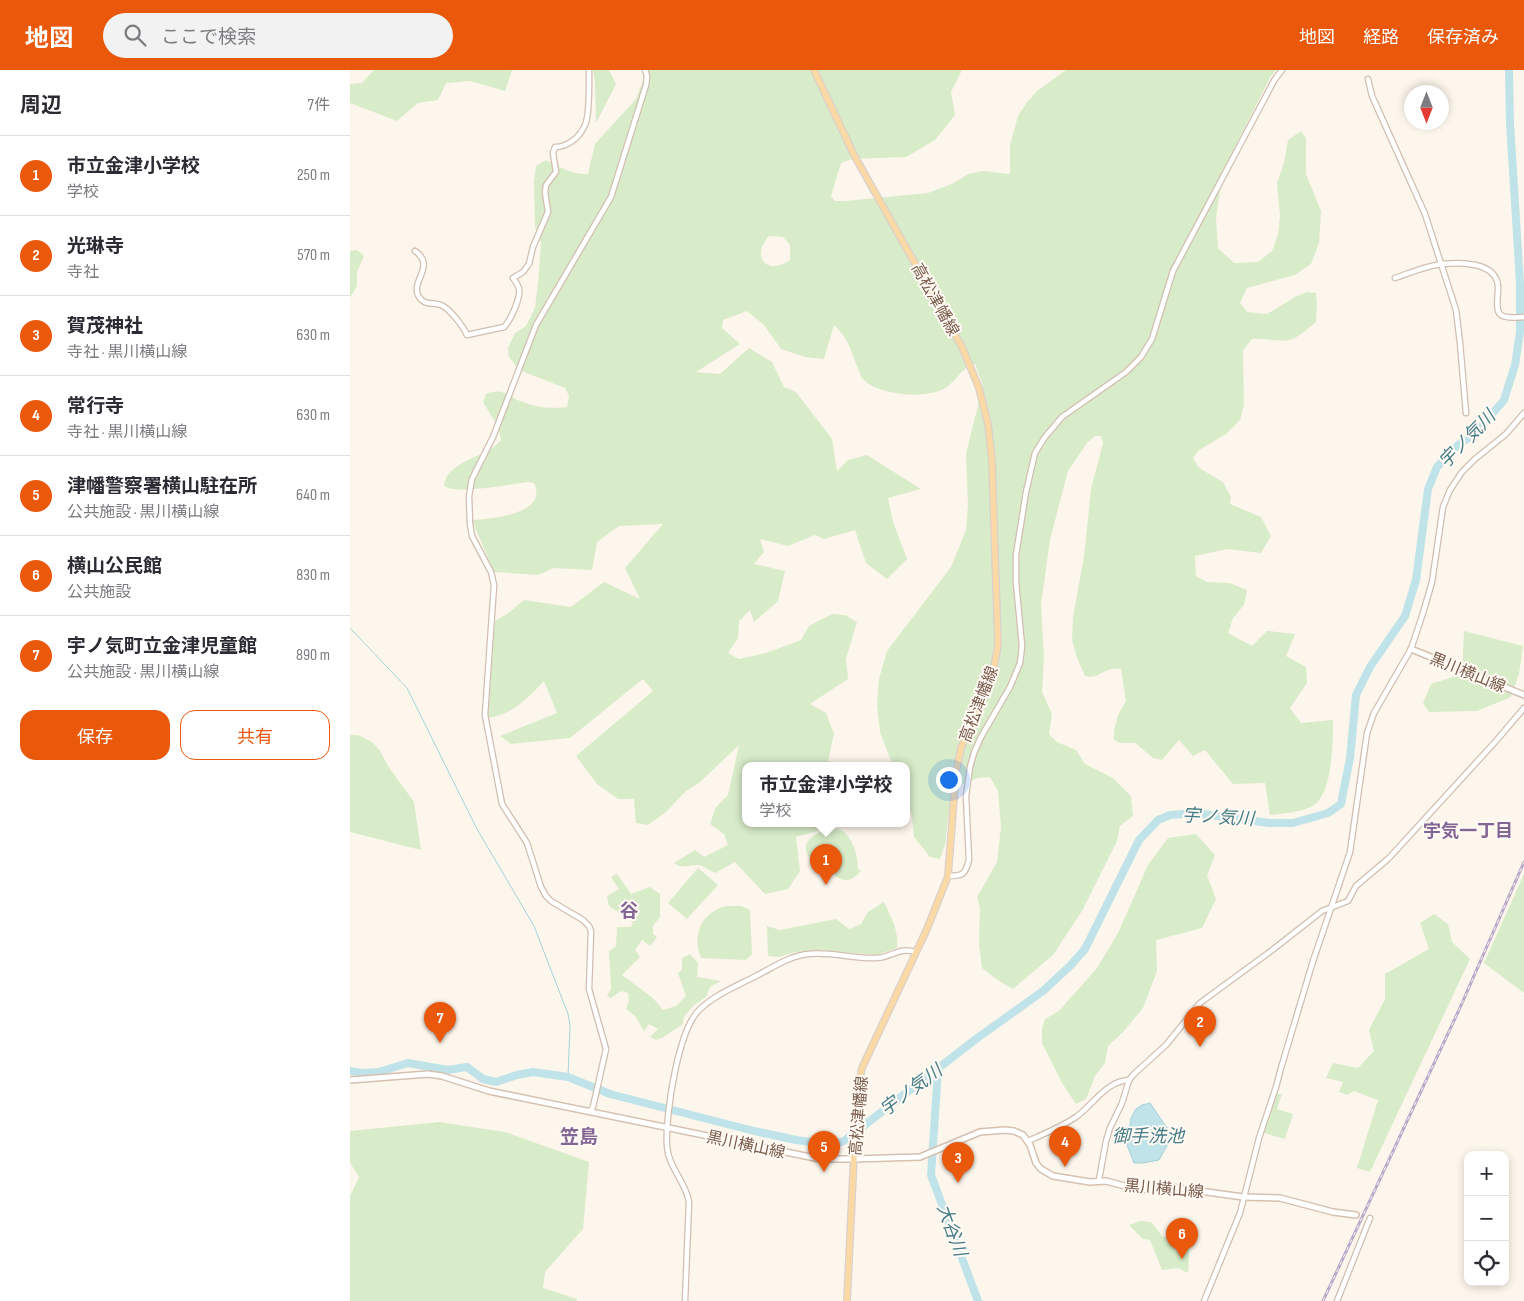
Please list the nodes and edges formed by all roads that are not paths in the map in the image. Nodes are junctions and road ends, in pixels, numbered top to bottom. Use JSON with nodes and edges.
{"nodes":[{"id":1,"x":589,"y":70,"type":"edge"},
{"id":2,"x":645,"y":70,"type":"edge"},
{"id":3,"x":814,"y":70,"type":"edge"},
{"id":4,"x":1282,"y":70,"type":"edge"},
{"id":5,"x":1368,"y":79,"type":"dead end"},
{"id":6,"x":415,"y":251,"type":"dead end"},
{"id":7,"x":1442,"y":264,"type":"junction"},
{"id":8,"x":1396,"y":278,"type":"dead end"},
{"id":9,"x":1524,"y":317,"type":"edge"},
{"id":10,"x":1466,"y":413,"type":"dead end"},
{"id":11,"x":1524,"y":413,"type":"edge"},
{"id":12,"x":1411,"y":649,"type":"junction"},
{"id":13,"x":1524,"y":695,"type":"edge"},
{"id":14,"x":1524,"y":708,"type":"edge"},
{"id":15,"x":948,"y":876,"type":"junction"},
{"id":16,"x":1332,"y":908,"type":"junction"},
{"id":17,"x":916,"y":952,"type":"junction"},
{"id":18,"x":350,"y":1080,"type":"edge"},
{"id":19,"x":1129,"y":1080,"type":"junction"},
{"id":20,"x":590,"y":1111,"type":"junction"},
{"id":21,"x":668,"y":1126,"type":"junction"},
{"id":22,"x":1028,"y":1141,"type":"junction"},
{"id":23,"x":854,"y":1159,"type":"junction"},
{"id":24,"x":1099,"y":1180,"type":"junction"},
{"id":25,"x":1244,"y":1197,"type":"junction"},
{"id":26,"x":1356,"y":1215,"type":"dead end"},
{"id":27,"x":1370,"y":1218,"type":"dead end"},
{"id":28,"x":685,"y":1301,"type":"edge"},
{"id":29,"x":847,"y":1301,"type":"edge"},
{"id":30,"x":1204,"y":1301,"type":"edge"},
{"id":31,"x":1338,"y":1301,"type":"edge"}],
"edges":[{"from":1,"to":6,"type":"street"},
{"from":2,"to":20,"type":"street"},
{"from":3,"to":15,"type":"main road","name":"高松津幡線"},
{"from":4,"to":15,"type":"street"},
{"from":5,"to":7,"type":"street"},
{"from":7,"to":8,"type":"street"},
{"from":7,"to":9,"type":"street"},
{"from":7,"to":10,"type":"street"},
{"from":11,"to":12,"type":"street"},
{"from":12,"to":13,"type":"main road","name":"黒川横山線"},
{"from":12,"to":16,"type":"street"},
{"from":14,"to":16,"type":"street"},
{"from":15,"to":17,"type":"main road","name":"高松津幡線"},
{"from":16,"to":19,"type":"street"},
{"from":16,"to":25,"type":"street"},
{"from":17,"to":21,"type":"street"},
{"from":17,"to":23,"type":"main road","name":"高松津幡線"},
{"from":18,"to":20,"type":"main road","name":"黒川横山線"},
{"from":19,"to":22,"type":"street"},
{"from":19,"to":24,"type":"street"},
{"from":20,"to":21,"type":"main road","name":"黒川横山線"},
{"from":21,"to":23,"type":"main road","name":"黒川横山線"},
{"from":21,"to":28,"type":"street"},
{"from":22,"to":23,"type":"main road","name":"黒川横山線"},
{"from":22,"to":24,"type":"main road","name":"黒川横山線"},
{"from":23,"to":29,"type":"main road","name":"高松津幡線"},
{"from":24,"to":25,"type":"main road","name":"黒川横山線"},
{"from":25,"to":26,"type":"main road","name":"黒川横山線"},
{"from":25,"to":30,"type":"street"},
{"from":27,"to":31,"type":"street"}]}
